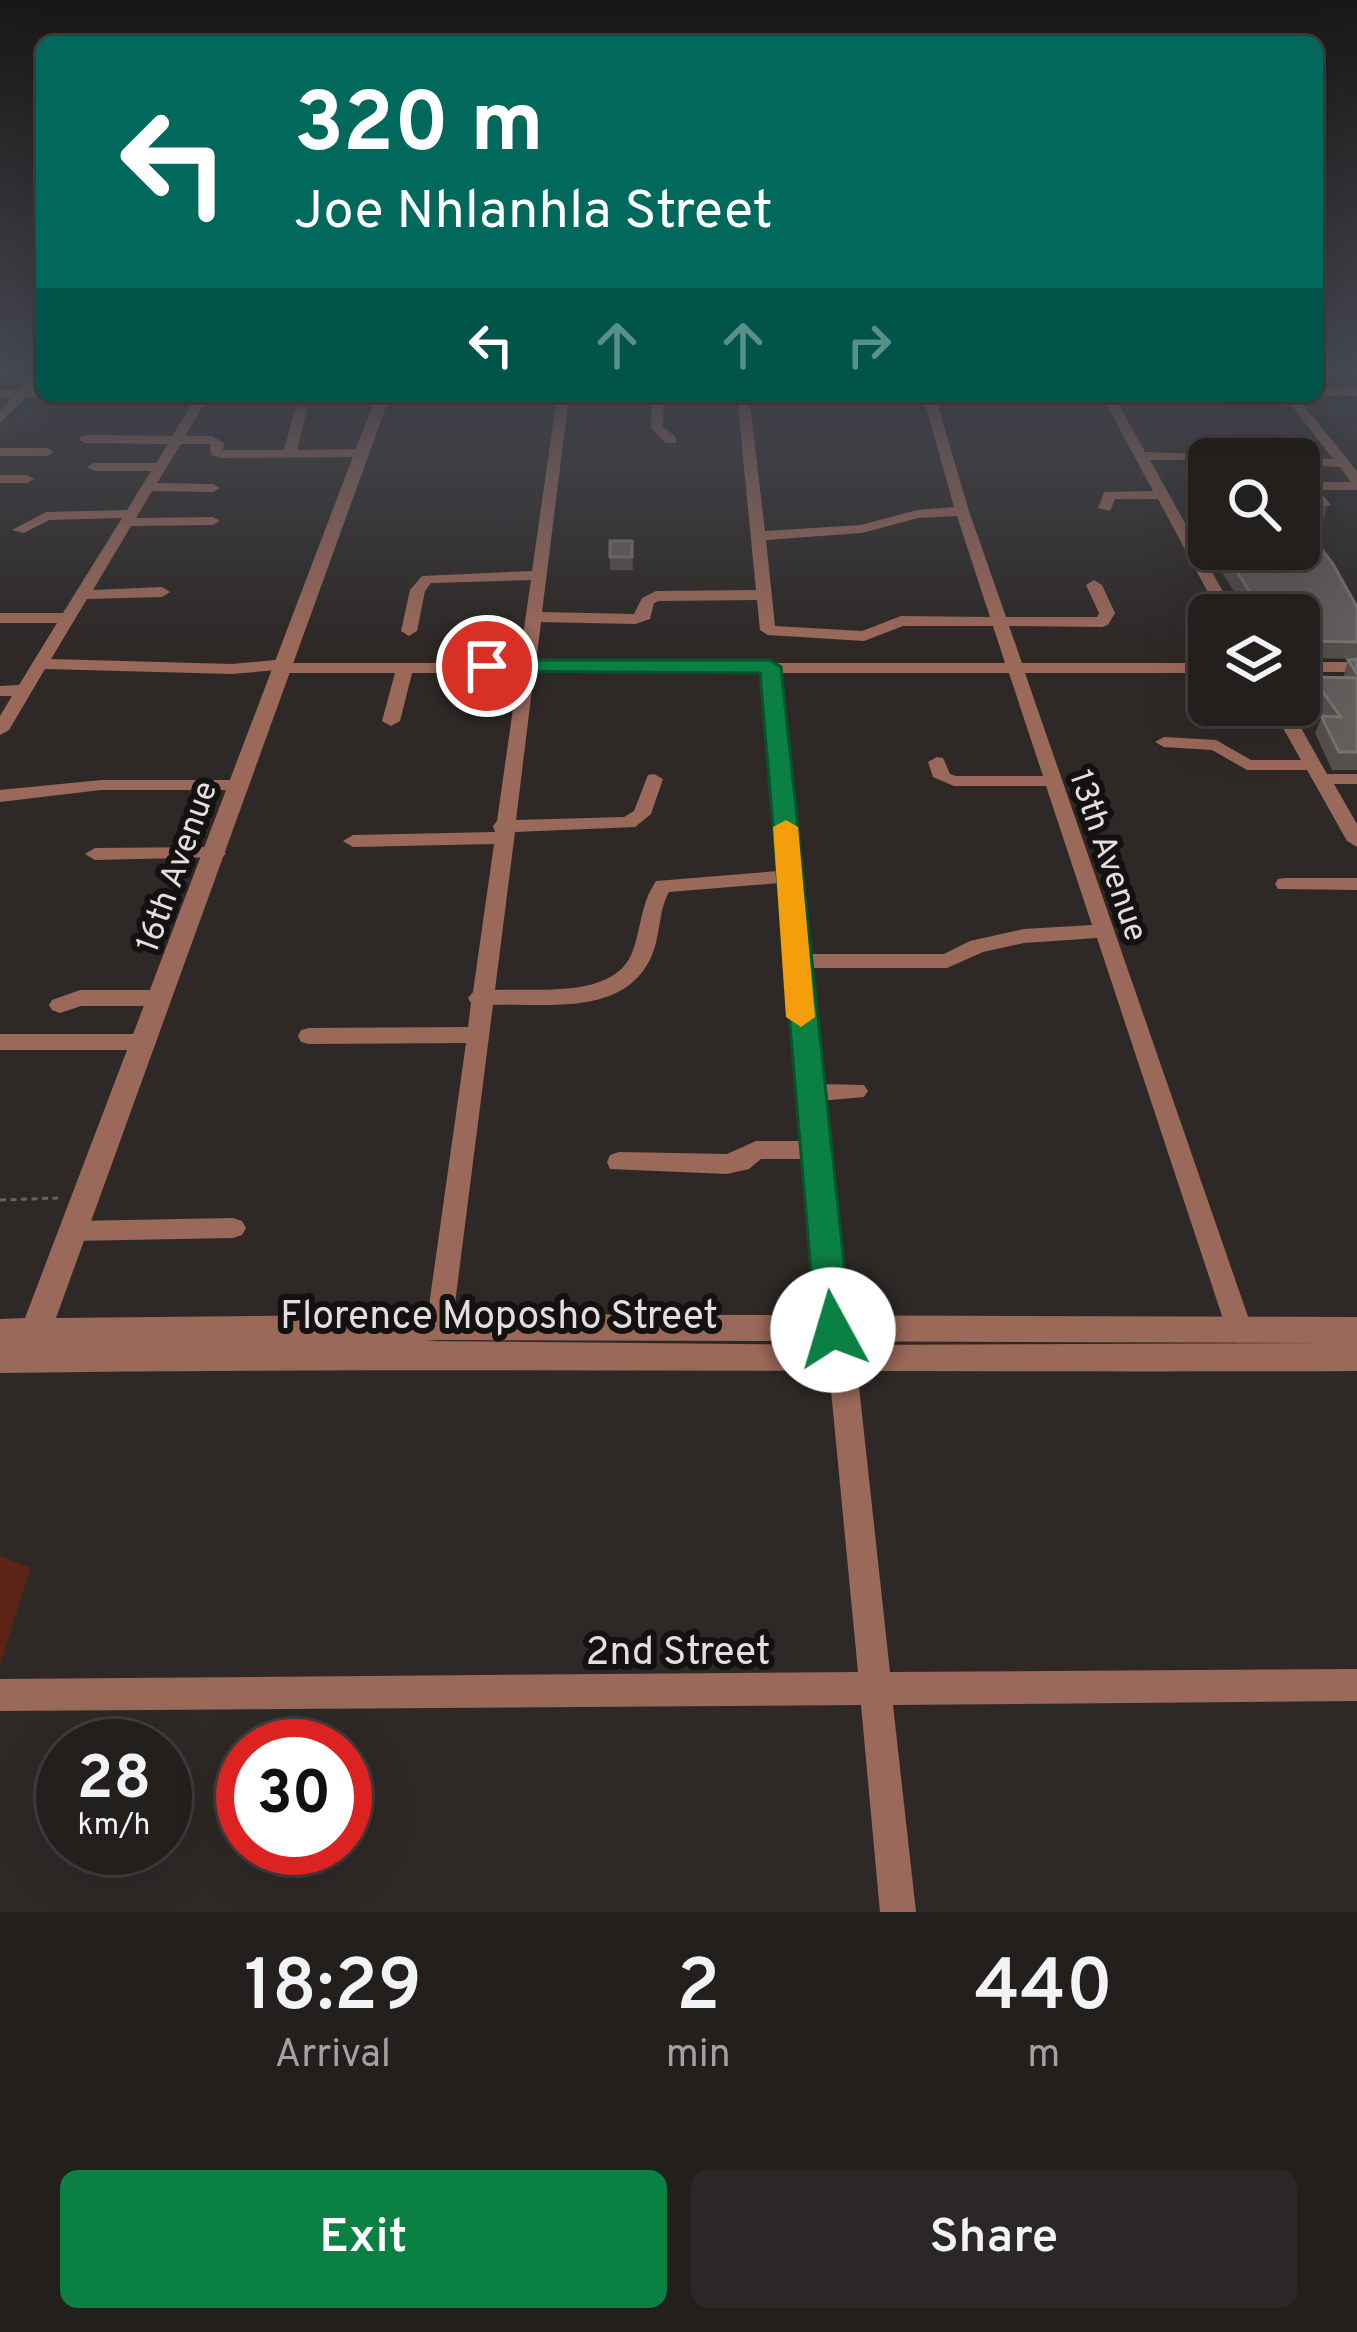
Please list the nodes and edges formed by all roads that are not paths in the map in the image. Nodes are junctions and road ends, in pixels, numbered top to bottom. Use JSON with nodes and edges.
{"nodes":[{"id":1,"x":162,"y":462,"type":"edge"},
{"id":2,"x":359,"y":462,"type":"edge"},
{"id":3,"x":553,"y":462,"type":"edge"},
{"id":4,"x":750,"y":462,"type":"edge"},
{"id":5,"x":948,"y":462,"type":"edge"},
{"id":6,"x":1143,"y":462,"type":"edge"},
{"id":7,"x":1331,"y":462,"type":"edge"},
{"id":8,"x":1343,"y":463,"type":"joint"},
{"id":9,"x":94,"y":467,"type":"dead end"},
{"id":10,"x":159,"y":467,"type":"junction"},
{"id":11,"x":27,"y":478,"type":"dead end"},
{"id":12,"x":0,"y":479,"type":"edge"},
{"id":13,"x":1357,"y":483,"type":"edge"},
{"id":14,"x":1320,"y":485,"type":"edge"},
{"id":15,"x":147,"y":488,"type":"junction"},
{"id":16,"x":213,"y":488,"type":"dead end"},
{"id":17,"x":1161,"y":495,"type":"junction"},
{"id":18,"x":1106,"y":508,"type":"dead end"},
{"id":19,"x":962,"y":511,"type":"junction"},
{"id":20,"x":130,"y":518,"type":"junction"},
{"id":21,"x":213,"y":521,"type":"dead end"},
{"id":22,"x":193,"y":522,"type":"junction"},
{"id":23,"x":19,"y":530,"type":"dead end"},
{"id":24,"x":757,"y":536,"type":"junction"},
{"id":25,"x":183,"y":543,"type":"dead end"},
{"id":26,"x":537,"y":574,"type":"junction"},
{"id":27,"x":1094,"y":585,"type":"dead end"},
{"id":28,"x":162,"y":592,"type":"dead end"},
{"id":29,"x":1216,"y":594,"type":"edge"},
{"id":30,"x":83,"y":595,"type":"junction"},
{"id":31,"x":762,"y":595,"type":"junction"},
{"id":32,"x":532,"y":617,"type":"junction"},
{"id":33,"x":0,"y":618,"type":"edge"},
{"id":34,"x":68,"y":618,"type":"junction"},
{"id":35,"x":1000,"y":622,"type":"junction"},
{"id":36,"x":409,"y":631,"type":"dead end"},
{"id":37,"x":40,"y":664,"type":"junction"},
{"id":38,"x":285,"y":666,"type":"junction"},
{"id":39,"x":528,"y":666,"type":"junction"},
{"id":40,"x":405,"y":667,"type":"junction"},
{"id":41,"x":770,"y":667,"type":"junction"},
{"id":42,"x":1017,"y":667,"type":"junction"},
{"id":43,"x":1357,"y":667,"type":"edge"},
{"id":44,"x":1188,"y":668,"type":"edge"},
{"id":45,"x":1320,"y":668,"type":"edge"},
{"id":46,"x":25,"y":690,"type":"junction"},
{"id":47,"x":0,"y":691,"type":"edge"},
{"id":48,"x":391,"y":722,"type":"dead end"},
{"id":49,"x":1291,"y":726,"type":"edge"},
{"id":50,"x":0,"y":730,"type":"edge"},
{"id":51,"x":1164,"y":742,"type":"dead end"},
{"id":52,"x":937,"y":762,"type":"dead end"},
{"id":53,"x":1318,"y":772,"type":"junction"},
{"id":54,"x":654,"y":779,"type":"dead end"},
{"id":55,"x":1357,"y":779,"type":"edge"},
{"id":56,"x":1054,"y":782,"type":"junction"},
{"id":57,"x":240,"y":785,"type":"junction"},
{"id":58,"x":0,"y":796,"type":"edge"},
{"id":59,"x":502,"y":832,"type":"junction"},
{"id":60,"x":353,"y":841,"type":"dead end"},
{"id":61,"x":1357,"y":841,"type":"edge"},
{"id":62,"x":216,"y":853,"type":"junction"},
{"id":63,"x":95,"y":854,"type":"dead end"},
{"id":64,"x":790,"y":877,"type":"junction"},
{"id":65,"x":1285,"y":884,"type":"dead end"},
{"id":66,"x":1357,"y":884,"type":"edge"},
{"id":67,"x":1105,"y":931,"type":"junction"},
{"id":68,"x":796,"y":961,"type":"junction"},
{"id":69,"x":161,"y":998,"type":"junction"},
{"id":70,"x":479,"y":998,"type":"junction"},
{"id":71,"x":60,"y":1005,"type":"dead end"},
{"id":72,"x":475,"y":1035,"type":"junction"},
{"id":73,"x":309,"y":1036,"type":"dead end"},
{"id":74,"x":0,"y":1042,"type":"edge"},
{"id":75,"x":145,"y":1042,"type":"junction"},
{"id":76,"x":856,"y":1091,"type":"dead end"},
{"id":77,"x":807,"y":1093,"type":"junction"},
{"id":78,"x":813,"y":1150,"type":"junction"},
{"id":79,"x":620,"y":1162,"type":"dead end"},
{"id":80,"x":233,"y":1228,"type":"dead end"},
{"id":81,"x":72,"y":1231,"type":"junction"},
{"id":82,"x":439,"y":1327,"type":"junction"},
{"id":83,"x":1357,"y":1330,"type":"edge"},
{"id":84,"x":1240,"y":1331,"type":"junction"},
{"id":85,"x":0,"y":1332,"type":"edge"},
{"id":86,"x":838,"y":1345,"type":"junction"},
{"id":87,"x":21,"y":1349,"type":"edge"},
{"id":88,"x":1357,"y":1357,"type":"edge"},
{"id":89,"x":1357,"y":1685,"type":"edge"},
{"id":90,"x":876,"y":1691,"type":"junction"},
{"id":91,"x":0,"y":1695,"type":"edge"},
{"id":92,"x":898,"y":1912,"type":"edge"}],
"edges":[{"from":1,"to":10,"type":"street"},
{"from":2,"to":38,"type":"street","name":"16th Avenue"},
{"from":3,"to":26,"type":"street"},
{"from":4,"to":24,"type":"street"},
{"from":5,"to":19,"type":"street","name":"13th Avenue"},
{"from":6,"to":17,"type":"street"},
{"from":7,"to":8,"type":"street"},
{"from":8,"to":13,"type":"street"},
{"from":9,"to":10,"type":"street"},
{"from":10,"to":15,"type":"street"},
{"from":11,"to":12,"type":"street"},
{"from":13,"to":14,"type":"street"},
{"from":15,"to":16,"type":"street"},
{"from":15,"to":20,"type":"street"},
{"from":17,"to":18,"type":"street"},
{"from":17,"to":29,"type":"street"},
{"from":19,"to":24,"type":"street"},
{"from":19,"to":35,"type":"street","name":"13th Avenue"},
{"from":20,"to":22,"type":"street"},
{"from":20,"to":23,"type":"street"},
{"from":20,"to":30,"type":"street"},
{"from":21,"to":22,"type":"street"},
{"from":22,"to":25,"type":"street"},
{"from":24,"to":31,"type":"street"},
{"from":26,"to":32,"type":"street"},
{"from":26,"to":36,"type":"street"},
{"from":27,"to":35,"type":"street"},
{"from":28,"to":30,"type":"street"},
{"from":30,"to":34,"type":"street"},
{"from":31,"to":32,"type":"street"},
{"from":31,"to":35,"type":"street"},
{"from":32,"to":39,"type":"street"},
{"from":33,"to":34,"type":"street"},
{"from":34,"to":37,"type":"street"},
{"from":35,"to":42,"type":"street","name":"13th Avenue"},
{"from":37,"to":38,"type":"street"},
{"from":37,"to":46,"type":"street"},
{"from":38,"to":40,"type":"street"},
{"from":38,"to":57,"type":"street","name":"16th Avenue"},
{"from":39,"to":40,"type":"street"},
{"from":39,"to":41,"type":"street"},
{"from":39,"to":59,"type":"street"},
{"from":40,"to":48,"type":"street"},
{"from":41,"to":42,"type":"street"},
{"from":41,"to":64,"type":"street"},
{"from":42,"to":44,"type":"street"},
{"from":42,"to":56,"type":"street","name":"13th Avenue"},
{"from":43,"to":45,"type":"street"},
{"from":46,"to":47,"type":"street"},
{"from":46,"to":50,"type":"street"},
{"from":49,"to":53,"type":"street"},
{"from":51,"to":53,"type":"street"},
{"from":52,"to":56,"type":"street"},
{"from":53,"to":55,"type":"street"},
{"from":53,"to":61,"type":"street"},
{"from":54,"to":59,"type":"street"},
{"from":56,"to":67,"type":"street","name":"13th Avenue"},
{"from":57,"to":58,"type":"street"},
{"from":57,"to":62,"type":"street","name":"16th Avenue"},
{"from":59,"to":60,"type":"street"},
{"from":59,"to":70,"type":"street"},
{"from":62,"to":63,"type":"street"},
{"from":62,"to":69,"type":"street","name":"16th Avenue"},
{"from":64,"to":68,"type":"street"},
{"from":64,"to":70,"type":"street"},
{"from":65,"to":66,"type":"street"},
{"from":67,"to":68,"type":"street"},
{"from":67,"to":84,"type":"street","name":"13th Avenue"},
{"from":68,"to":77,"type":"street"},
{"from":69,"to":71,"type":"street"},
{"from":69,"to":75,"type":"street","name":"16th Avenue"},
{"from":70,"to":72,"type":"street"},
{"from":72,"to":73,"type":"street"},
{"from":72,"to":82,"type":"street"},
{"from":74,"to":75,"type":"street"},
{"from":75,"to":81,"type":"street","name":"16th Avenue"},
{"from":76,"to":77,"type":"street"},
{"from":77,"to":78,"type":"street"},
{"from":78,"to":79,"type":"street"},
{"from":78,"to":86,"type":"street"},
{"from":80,"to":81,"type":"street"},
{"from":81,"to":87,"type":"street","name":"16th Avenue"},
{"from":82,"to":86,"type":"street","name":"Florence Moposho Street"},
{"from":82,"to":87,"type":"street","name":"Florence Moposho Street"},
{"from":83,"to":84,"type":"street","name":"Florence Moposho Street"},
{"from":84,"to":86,"type":"street","name":"Florence Moposho Street"},
{"from":85,"to":87,"type":"street","name":"Florence Moposho Street"},
{"from":86,"to":87,"type":"street","name":"Florence Moposho Street"},
{"from":86,"to":88,"type":"street","name":"Florence Moposho Street"},
{"from":86,"to":90,"type":"street"},
{"from":89,"to":90,"type":"street","name":"2nd Street"},
{"from":90,"to":91,"type":"street","name":"2nd Street"},
{"from":90,"to":92,"type":"street"}]}
